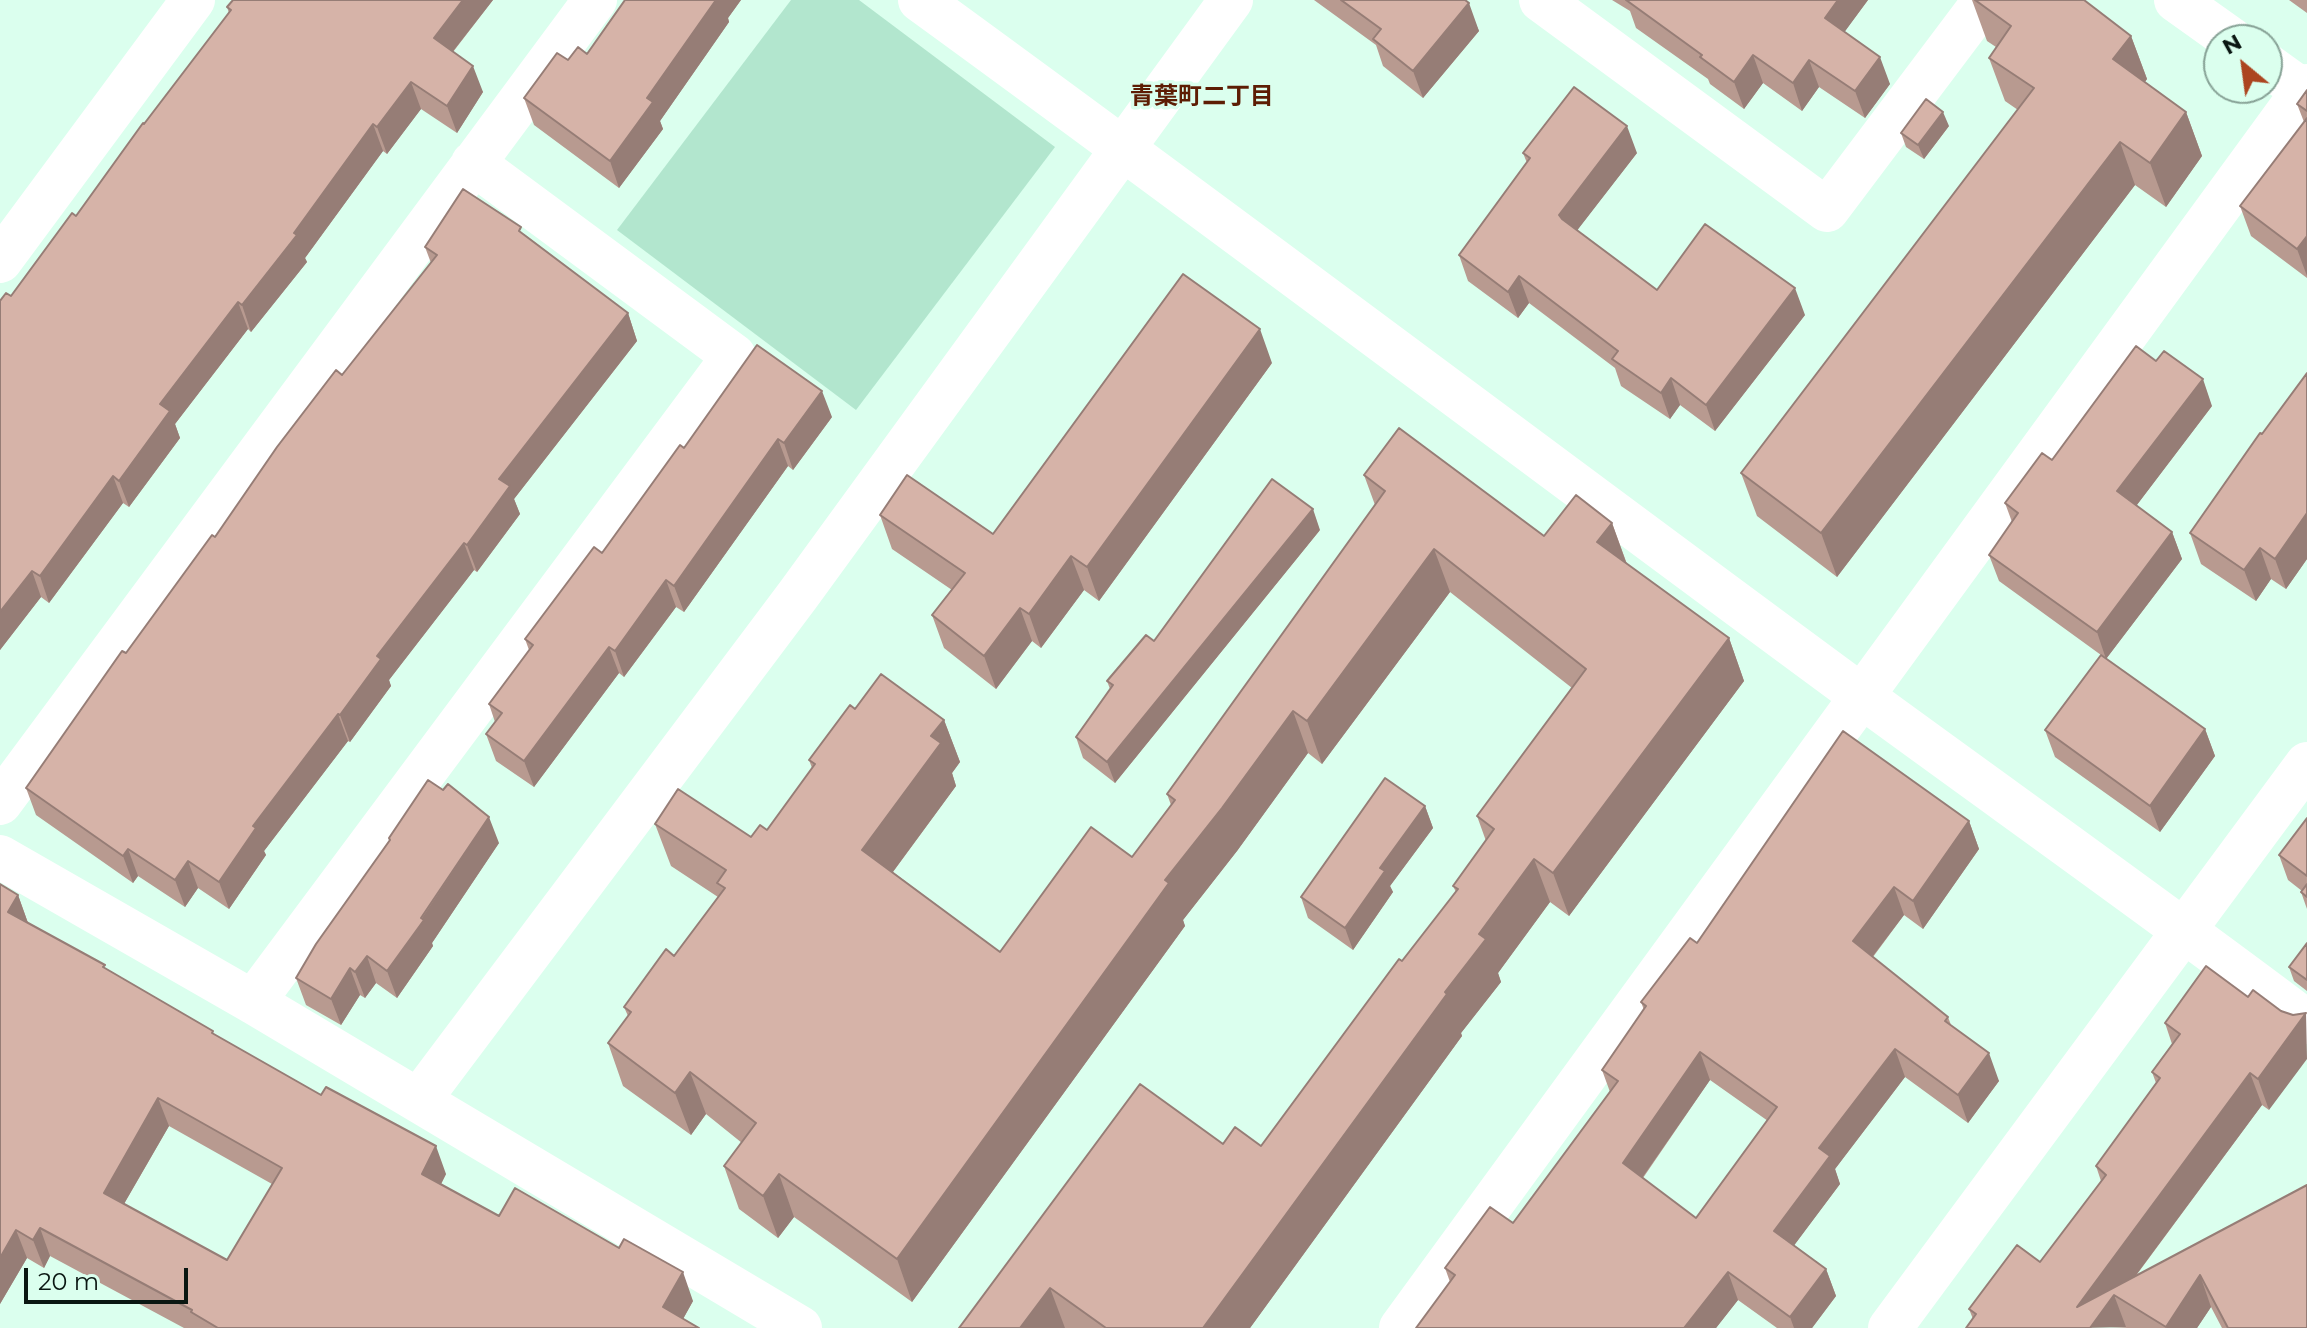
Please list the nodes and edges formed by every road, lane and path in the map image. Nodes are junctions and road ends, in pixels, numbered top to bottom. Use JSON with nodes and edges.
{"nodes":[{"id":1,"x":193,"y":0,"type":"edge"},
{"id":2,"x":595,"y":0,"type":"edge"},
{"id":3,"x":920,"y":0,"type":"edge"},
{"id":4,"x":1231,"y":0,"type":"edge"},
{"id":5,"x":1541,"y":0,"type":"edge"},
{"id":6,"x":1985,"y":0,"type":"edge"},
{"id":7,"x":2176,"y":0,"type":"edge"},
{"id":8,"x":2210,"y":24,"type":"edge"},
{"id":9,"x":2283,"y":75,"type":"edge"},
{"id":10,"x":2305,"y":89,"type":"edge"},
{"id":11,"x":1122,"y":147,"type":"junction"},
{"id":12,"x":473,"y":163,"type":"junction"},
{"id":13,"x":0,"y":261,"type":"edge"},
{"id":14,"x":1861,"y":695,"type":"junction"},
{"id":15,"x":2307,"y":764,"type":"edge"},
{"id":16,"x":0,"y":803,"type":"edge"},
{"id":17,"x":0,"y":857,"type":"edge"},
{"id":18,"x":2185,"y":930,"type":"junction"},
{"id":19,"x":253,"y":1002,"type":"junction"},
{"id":20,"x":2307,"y":1022,"type":"edge"},
{"id":21,"x":419,"y":1100,"type":"junction"},
{"id":22,"x":800,"y":1328,"type":"edge"},
{"id":23,"x":1401,"y":1328,"type":"edge"},
{"id":24,"x":1890,"y":1328,"type":"edge"}],
"edges":[{"from":1,"to":13,"type":"street"},
{"from":2,"to":12,"type":"street"},
{"from":3,"to":11,"type":"street"},
{"from":4,"to":11,"type":"street"},
{"from":5,"to":6,"type":"street"},
{"from":7,"to":8,"type":"street"},
{"from":9,"to":10,"type":"street"},
{"from":10,"to":14,"type":"street"},
{"from":11,"to":14,"type":"street"},
{"from":11,"to":21,"type":"street"},
{"from":12,"to":16,"type":"street"},
{"from":12,"to":19,"type":"street"},
{"from":14,"to":18,"type":"street"},
{"from":14,"to":23,"type":"street"},
{"from":15,"to":18,"type":"street"},
{"from":17,"to":19,"type":"street"},
{"from":18,"to":20,"type":"street"},
{"from":18,"to":24,"type":"street"},
{"from":19,"to":21,"type":"street"},
{"from":21,"to":22,"type":"street"}]}
